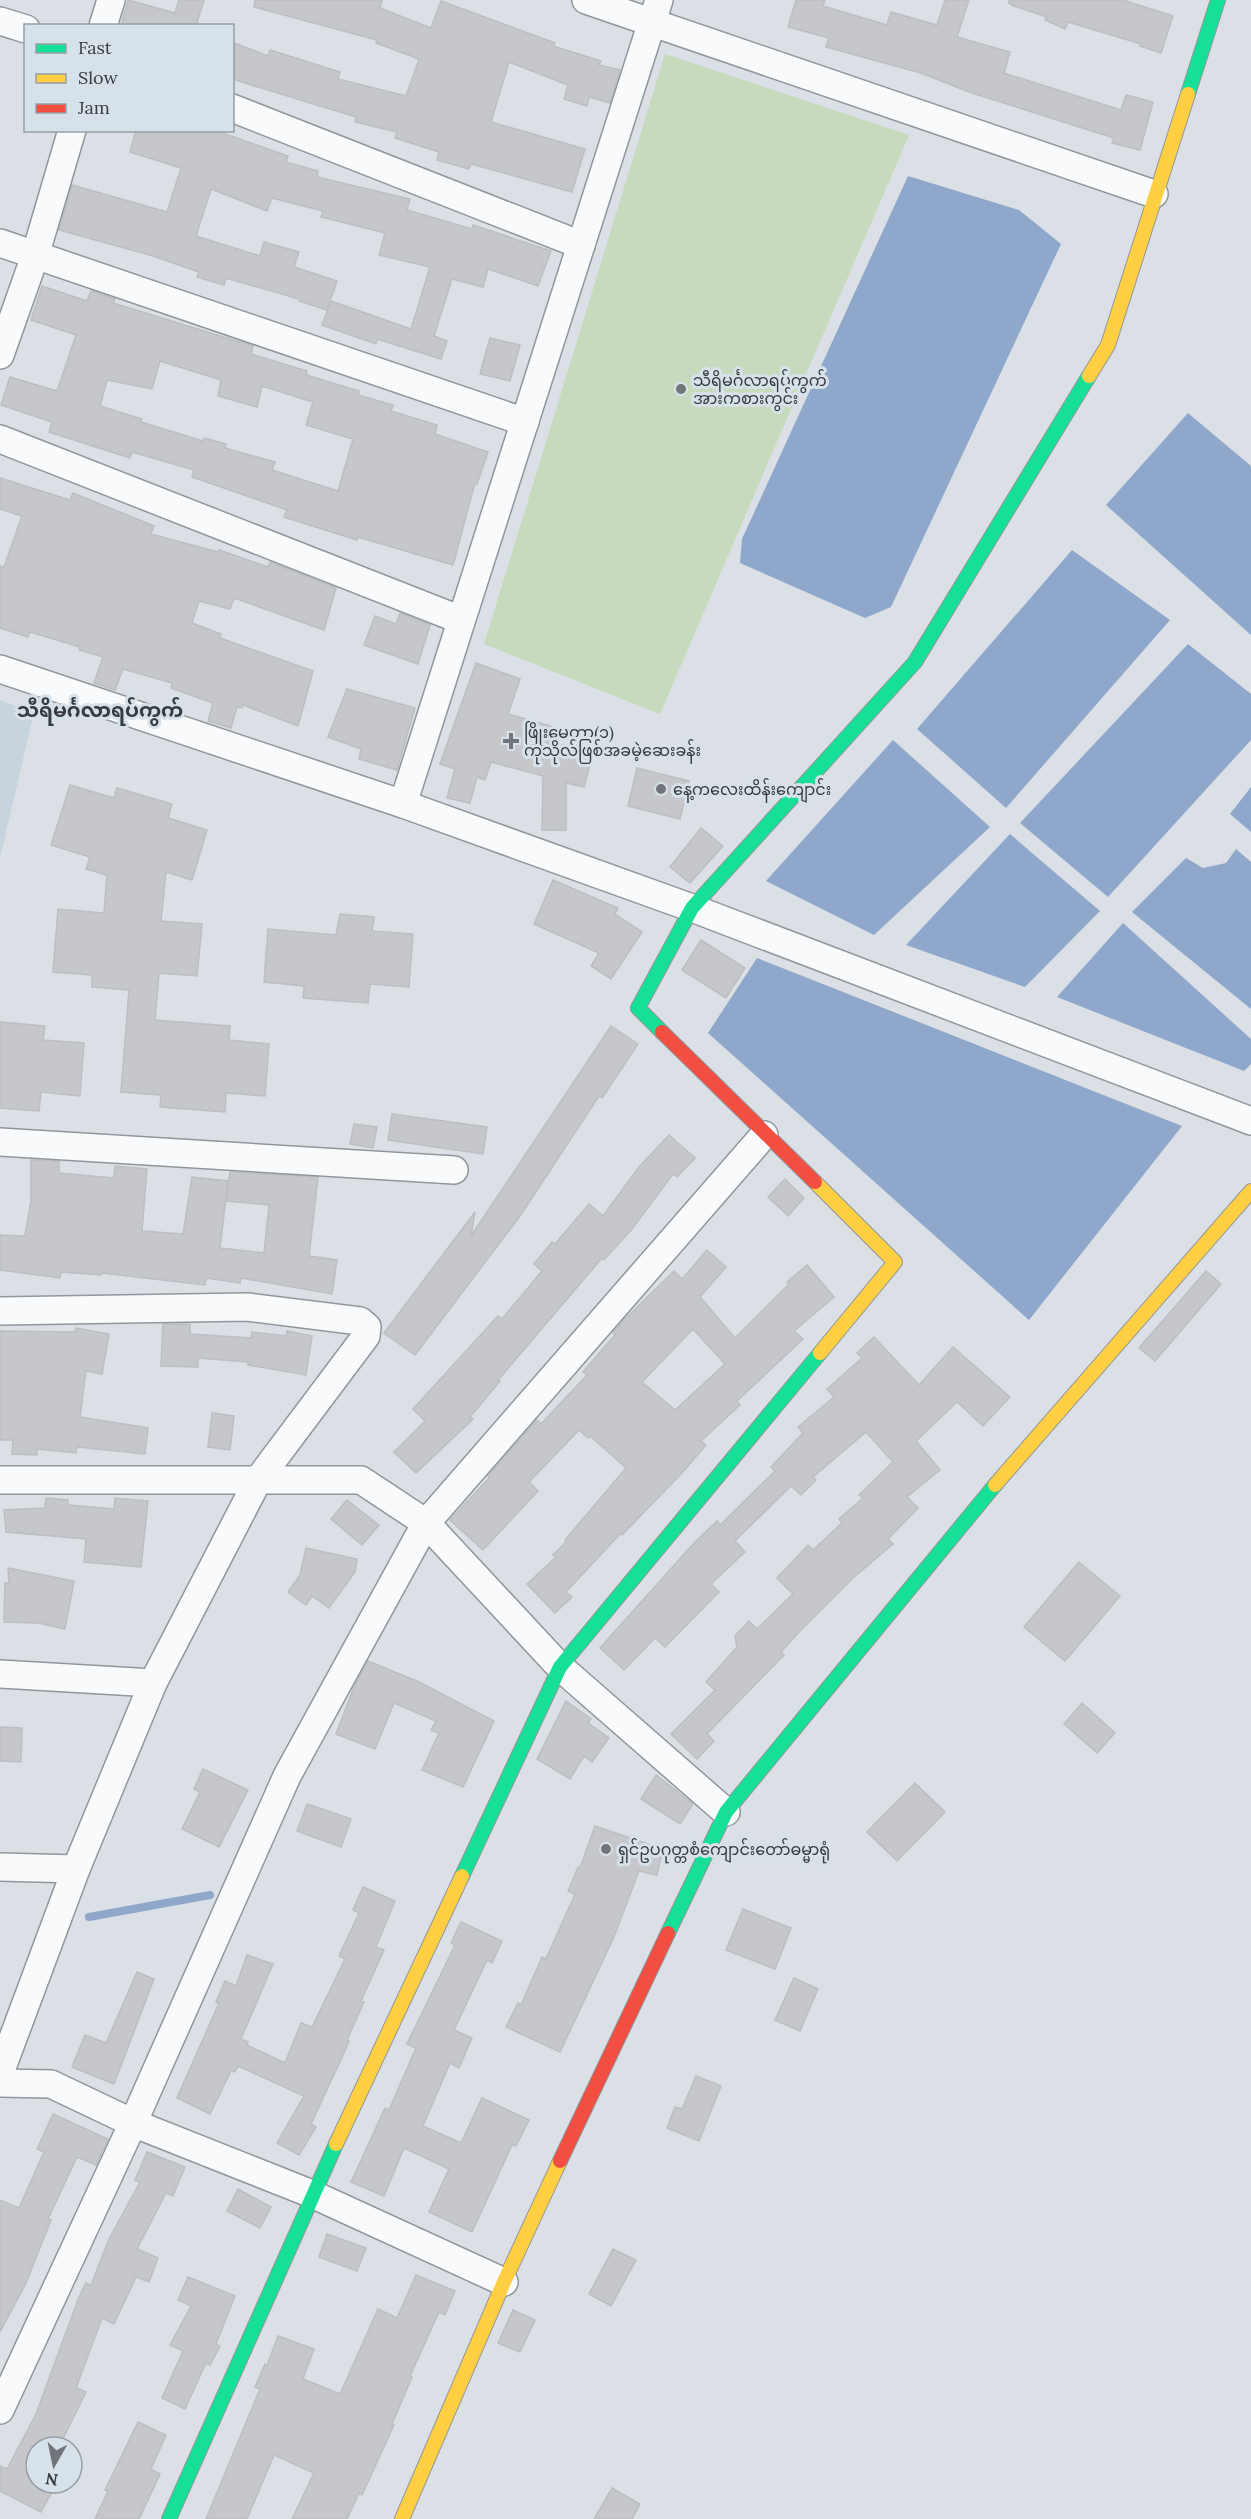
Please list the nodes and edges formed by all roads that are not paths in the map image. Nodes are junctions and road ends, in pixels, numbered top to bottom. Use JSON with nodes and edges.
{"nodes":[{"id":1,"x":111,"y":0,"type":"edge"},
{"id":2,"x":586,"y":0,"type":"edge"},
{"id":3,"x":1218,"y":0,"type":"edge"},
{"id":4,"x":655,"y":11,"type":"edge"},
{"id":5,"x":0,"y":21,"type":"edge"},
{"id":6,"x":104,"y":24,"type":"edge"},
{"id":7,"x":24,"y":28,"type":"edge"},
{"id":8,"x":234,"y":109,"type":"edge"},
{"id":9,"x":71,"y":132,"type":"edge"},
{"id":10,"x":1154,"y":194,"type":"junction"},
{"id":11,"x":0,"y":243,"type":"edge"},
{"id":12,"x":581,"y":245,"type":"junction"},
{"id":13,"x":35,"y":256,"type":"junction"},
{"id":14,"x":0,"y":356,"type":"edge"},
{"id":15,"x":525,"y":422,"type":"junction"},
{"id":16,"x":0,"y":439,"type":"edge"},
{"id":17,"x":461,"y":620,"type":"junction"},
{"id":18,"x":0,"y":669,"type":"edge"},
{"id":19,"x":403,"y":804,"type":"junction"},
{"id":20,"x":692,"y":908,"type":"junction"},
{"id":21,"x":1251,"y":1121,"type":"edge"},
{"id":22,"x":764,"y":1135,"type":"junction"},
{"id":23,"x":0,"y":1142,"type":"edge"},
{"id":24,"x":454,"y":1170,"type":"dead end"},
{"id":25,"x":1251,"y":1191,"type":"edge"},
{"id":26,"x":0,"y":1311,"type":"edge"},
{"id":27,"x":0,"y":1480,"type":"edge"},
{"id":28,"x":258,"y":1480,"type":"junction"},
{"id":29,"x":426,"y":1523,"type":"junction"},
{"id":30,"x":560,"y":1667,"type":"junction"},
{"id":31,"x":0,"y":1674,"type":"edge"},
{"id":32,"x":153,"y":1683,"type":"junction"},
{"id":33,"x":726,"y":1812,"type":"junction"},
{"id":34,"x":0,"y":1867,"type":"edge"},
{"id":35,"x":76,"y":1869,"type":"junction"},
{"id":36,"x":0,"y":2073,"type":"edge"},
{"id":37,"x":0,"y":2083,"type":"edge"},
{"id":38,"x":133,"y":2122,"type":"junction"},
{"id":39,"x":312,"y":2194,"type":"junction"},
{"id":40,"x":504,"y":2282,"type":"junction"},
{"id":41,"x":0,"y":2410,"type":"edge"},
{"id":42,"x":169,"y":2519,"type":"edge"},
{"id":43,"x":402,"y":2519,"type":"edge"}],
"edges":[{"from":1,"to":6,"type":"street"},
{"from":2,"to":4,"type":"street"},
{"from":3,"to":10,"type":"street"},
{"from":4,"to":10,"type":"street"},
{"from":4,"to":12,"type":"street"},
{"from":5,"to":7,"type":"street"},
{"from":8,"to":12,"type":"street"},
{"from":9,"to":13,"type":"street"},
{"from":10,"to":20,"type":"street"},
{"from":11,"to":13,"type":"street"},
{"from":12,"to":15,"type":"street"},
{"from":13,"to":14,"type":"street"},
{"from":13,"to":15,"type":"street"},
{"from":15,"to":17,"type":"street"},
{"from":16,"to":17,"type":"street"},
{"from":17,"to":19,"type":"street"},
{"from":18,"to":19,"type":"street"},
{"from":19,"to":20,"type":"street"},
{"from":20,"to":21,"type":"street"},
{"from":20,"to":22,"type":"street"},
{"from":22,"to":29,"type":"street"},
{"from":22,"to":30,"type":"street"},
{"from":23,"to":24,"type":"street"},
{"from":25,"to":33,"type":"street"},
{"from":26,"to":28,"type":"street"},
{"from":27,"to":28,"type":"street"},
{"from":28,"to":29,"type":"street"},
{"from":28,"to":32,"type":"street"},
{"from":29,"to":30,"type":"street"},
{"from":29,"to":38,"type":"street"},
{"from":30,"to":33,"type":"street"},
{"from":30,"to":39,"type":"street"},
{"from":31,"to":32,"type":"street"},
{"from":32,"to":35,"type":"street"},
{"from":33,"to":40,"type":"street"},
{"from":34,"to":35,"type":"street"},
{"from":35,"to":36,"type":"street"},
{"from":37,"to":38,"type":"street"},
{"from":38,"to":39,"type":"street"},
{"from":38,"to":41,"type":"street"},
{"from":39,"to":40,"type":"street"},
{"from":39,"to":42,"type":"street"},
{"from":40,"to":43,"type":"street"}]}
